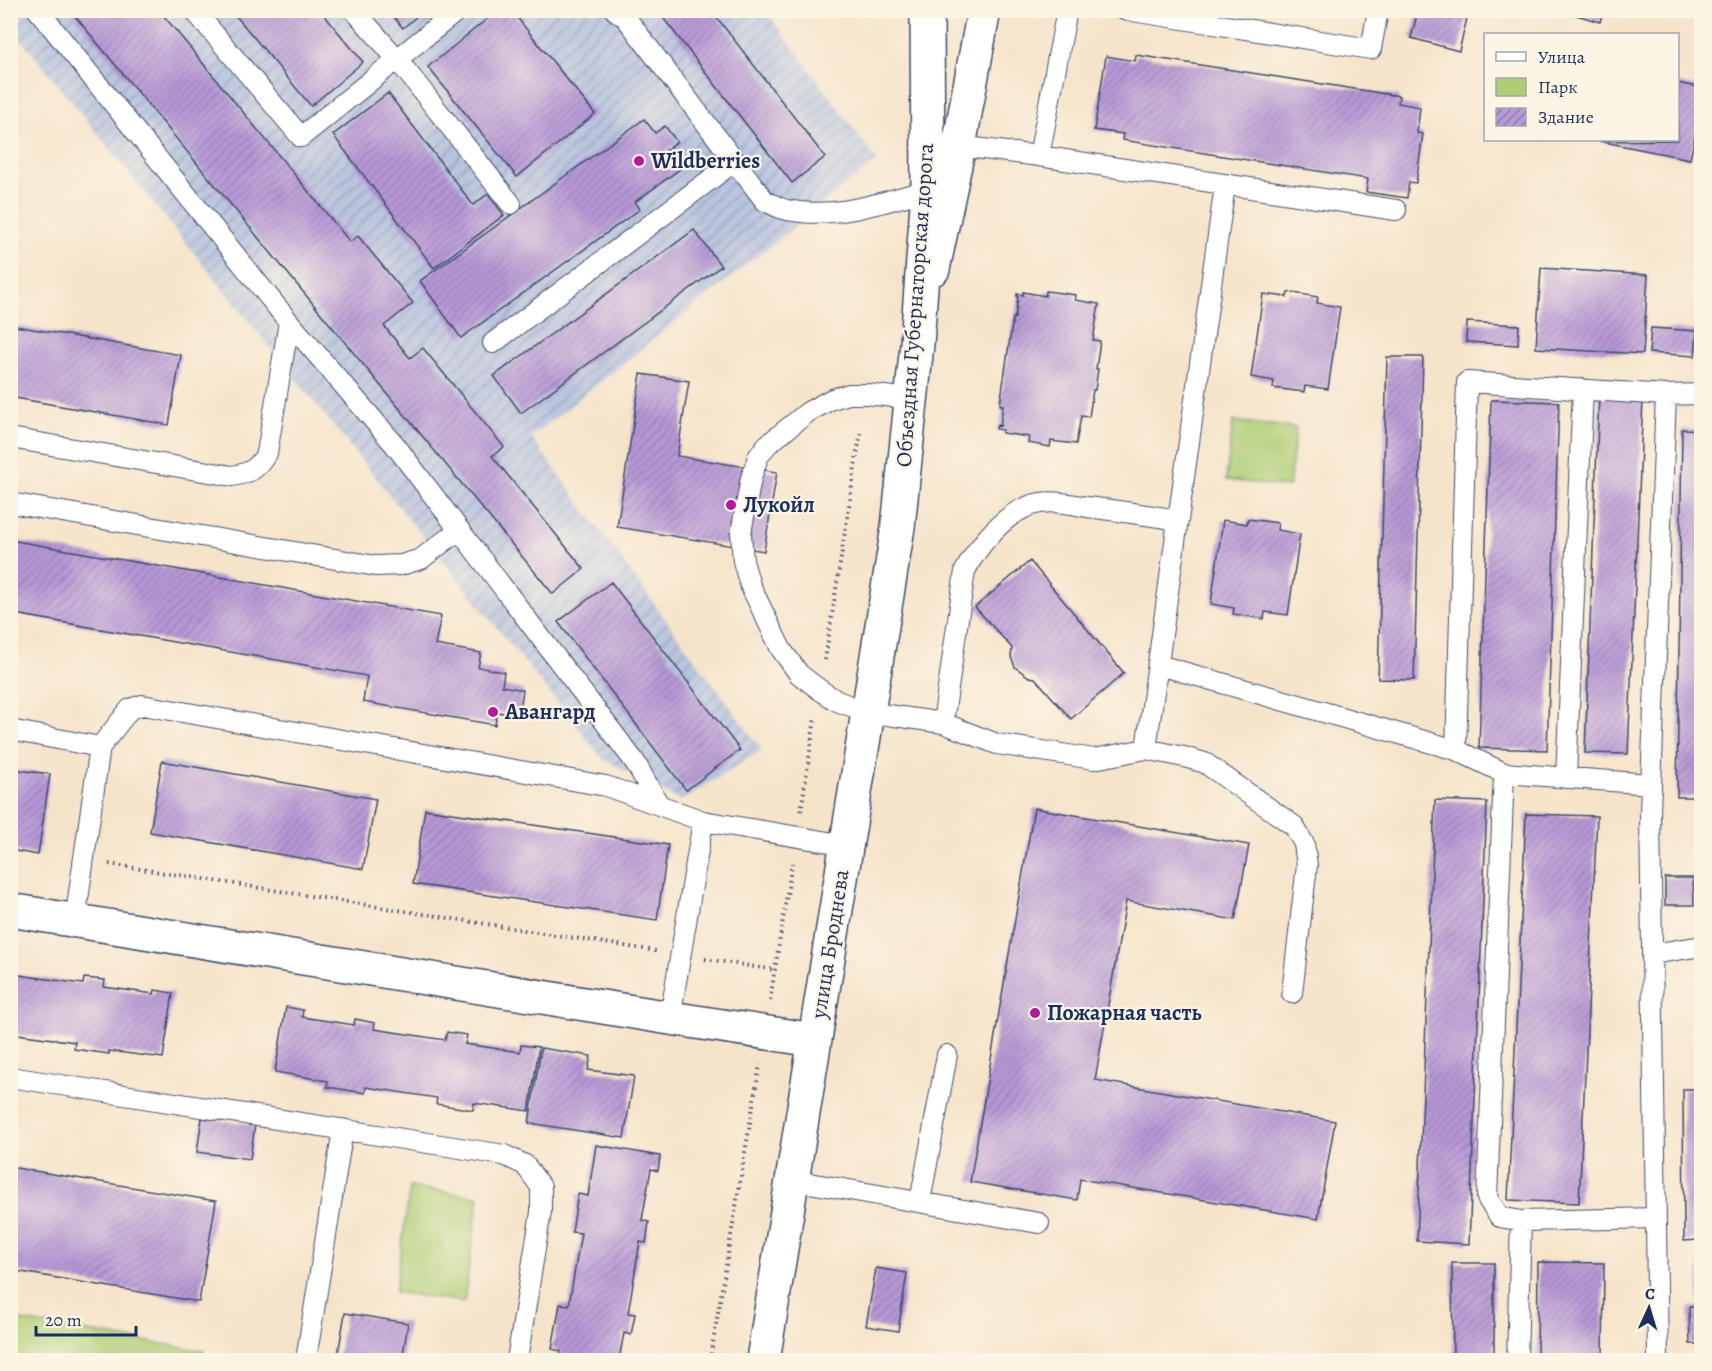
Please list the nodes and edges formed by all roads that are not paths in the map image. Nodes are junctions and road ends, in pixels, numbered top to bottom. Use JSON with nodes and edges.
{"nodes":[{"id":1,"x":38,"y":10,"type":"edge"},
{"id":2,"x":194,"y":10,"type":"edge"},
{"id":3,"x":354,"y":10,"type":"edge"},
{"id":4,"x":458,"y":10,"type":"edge"},
{"id":5,"x":615,"y":10,"type":"edge"},
{"id":6,"x":927,"y":10,"type":"edge"},
{"id":7,"x":984,"y":10,"type":"edge"},
{"id":8,"x":1067,"y":10,"type":"edge"},
{"id":9,"x":1126,"y":10,"type":"edge"},
{"id":10,"x":1378,"y":10,"type":"edge"},
{"id":11,"x":397,"y":59,"type":"junction"},
{"id":12,"x":959,"y":146,"type":"junction"},
{"id":13,"x":1039,"y":156,"type":"junction"},
{"id":14,"x":735,"y":162,"type":"junction"},
{"id":15,"x":1225,"y":184,"type":"junction"},
{"id":16,"x":928,"y":190,"type":"junction"},
{"id":17,"x":511,"y":204,"type":"dead end"},
{"id":18,"x":1396,"y":210,"type":"dead end"},
{"id":19,"x":289,"y":322,"type":"junction"},
{"id":20,"x":493,"y":343,"type":"dead end"},
{"id":21,"x":917,"y":344,"type":"junction"},
{"id":22,"x":1583,"y":389,"type":"junction"},
{"id":23,"x":1701,"y":394,"type":"edge"},
{"id":24,"x":1666,"y":395,"type":"junction"},
{"id":25,"x":911,"y":399,"type":"junction"},
{"id":26,"x":10,"y":438,"type":"edge"},
{"id":27,"x":10,"y":503,"type":"edge"},
{"id":28,"x":1178,"y":520,"type":"junction"},
{"id":29,"x":898,"y":528,"type":"joint"},
{"id":30,"x":459,"y":530,"type":"junction"},
{"id":31,"x":1159,"y":665,"type":"junction"},
{"id":32,"x":867,"y":712,"type":"junction"},
{"id":33,"x":943,"y":723,"type":"junction"},
{"id":34,"x":10,"y":730,"type":"edge"},
{"id":35,"x":100,"y":747,"type":"junction"},
{"id":36,"x":1146,"y":749,"type":"junction"},
{"id":37,"x":1456,"y":750,"type":"junction"},
{"id":38,"x":1504,"y":773,"type":"junction"},
{"id":39,"x":1566,"y":778,"type":"junction"},
{"id":40,"x":1651,"y":784,"type":"junction"},
{"id":41,"x":659,"y":805,"type":"junction"},
{"id":42,"x":704,"y":821,"type":"junction"},
{"id":43,"x":846,"y":845,"type":"junction"},
{"id":44,"x":10,"y":910,"type":"edge"},
{"id":45,"x":75,"y":920,"type":"junction"},
{"id":46,"x":1701,"y":946,"type":"edge"},
{"id":47,"x":1652,"y":954,"type":"junction"},
{"id":48,"x":1292,"y":993,"type":"dead end"},
{"id":49,"x":670,"y":1018,"type":"junction"},
{"id":50,"x":814,"y":1040,"type":"junction"},
{"id":51,"x":946,"y":1055,"type":"dead end"},
{"id":52,"x":10,"y":1077,"type":"edge"},
{"id":53,"x":344,"y":1130,"type":"junction"},
{"id":54,"x":792,"y":1180,"type":"junction"},
{"id":55,"x":920,"y":1202,"type":"junction"},
{"id":56,"x":1656,"y":1218,"type":"junction"},
{"id":57,"x":1521,"y":1221,"type":"junction"},
{"id":58,"x":1039,"y":1223,"type":"dead end"},
{"id":59,"x":306,"y":1360,"type":"edge"},
{"id":60,"x":517,"y":1360,"type":"edge"},
{"id":61,"x":763,"y":1360,"type":"edge"},
{"id":62,"x":1517,"y":1360,"type":"edge"},
{"id":63,"x":1658,"y":1360,"type":"edge"}],
"edges":[{"from":1,"to":19,"type":"lane"},
{"from":2,"to":11,"type":"lane"},
{"from":3,"to":11,"type":"lane"},
{"from":4,"to":11,"type":"lane"},
{"from":5,"to":14,"type":"lane"},
{"from":6,"to":16,"type":"main road","name":"Объездная Губернаторская дорога"},
{"from":7,"to":12,"type":"main road"},
{"from":8,"to":13,"type":"lane"},
{"from":9,"to":10,"type":"lane"},
{"from":11,"to":17,"type":"lane"},
{"from":12,"to":13,"type":"lane"},
{"from":12,"to":21,"type":"main road"},
{"from":13,"to":15,"type":"lane"},
{"from":14,"to":16,"type":"lane"},
{"from":14,"to":20,"type":"lane"},
{"from":15,"to":18,"type":"lane"},
{"from":15,"to":28,"type":"lane"},
{"from":16,"to":21,"type":"main road","name":"Объездная Губернаторская дорога"},
{"from":19,"to":26,"type":"lane"},
{"from":19,"to":30,"type":"lane"},
{"from":21,"to":25,"type":"main road","name":"Объездная Губернаторская дорога"},
{"from":22,"to":24,"type":"lane"},
{"from":22,"to":37,"type":"lane"},
{"from":22,"to":39,"type":"lane"},
{"from":23,"to":24,"type":"lane"},
{"from":24,"to":40,"type":"lane"},
{"from":25,"to":29,"type":"main road","name":"Объездная Губернаторская дорога"},
{"from":25,"to":32,"type":"lane"},
{"from":27,"to":30,"type":"lane"},
{"from":28,"to":31,"type":"lane"},
{"from":28,"to":33,"type":"lane"},
{"from":29,"to":32,"type":"main road","name":"улица Броднева"},
{"from":30,"to":41,"type":"lane"},
{"from":31,"to":36,"type":"lane"},
{"from":31,"to":37,"type":"lane"},
{"from":32,"to":33,"type":"lane"},
{"from":32,"to":43,"type":"main road","name":"улица Броднева"},
{"from":33,"to":36,"type":"lane"},
{"from":34,"to":35,"type":"lane"},
{"from":35,"to":41,"type":"lane"},
{"from":35,"to":45,"type":"lane"},
{"from":36,"to":48,"type":"lane"},
{"from":37,"to":38,"type":"lane"},
{"from":38,"to":39,"type":"lane"},
{"from":38,"to":57,"type":"lane"},
{"from":39,"to":40,"type":"lane"},
{"from":40,"to":47,"type":"lane"},
{"from":41,"to":42,"type":"lane"},
{"from":42,"to":43,"type":"lane"},
{"from":42,"to":49,"type":"lane"},
{"from":43,"to":50,"type":"main road","name":"улица Броднева"},
{"from":44,"to":45,"type":"main road"},
{"from":45,"to":49,"type":"main road"},
{"from":46,"to":47,"type":"lane"},
{"from":47,"to":56,"type":"lane"},
{"from":49,"to":50,"type":"main road"},
{"from":50,"to":54,"type":"main road","name":"улица Броднева"},
{"from":51,"to":55,"type":"lane"},
{"from":52,"to":53,"type":"lane"},
{"from":53,"to":59,"type":"lane"},
{"from":53,"to":60,"type":"lane"},
{"from":54,"to":55,"type":"lane"},
{"from":54,"to":61,"type":"main road","name":"улица Броднева"},
{"from":55,"to":58,"type":"lane"},
{"from":56,"to":57,"type":"lane"},
{"from":56,"to":63,"type":"lane"},
{"from":57,"to":62,"type":"lane"}]}
